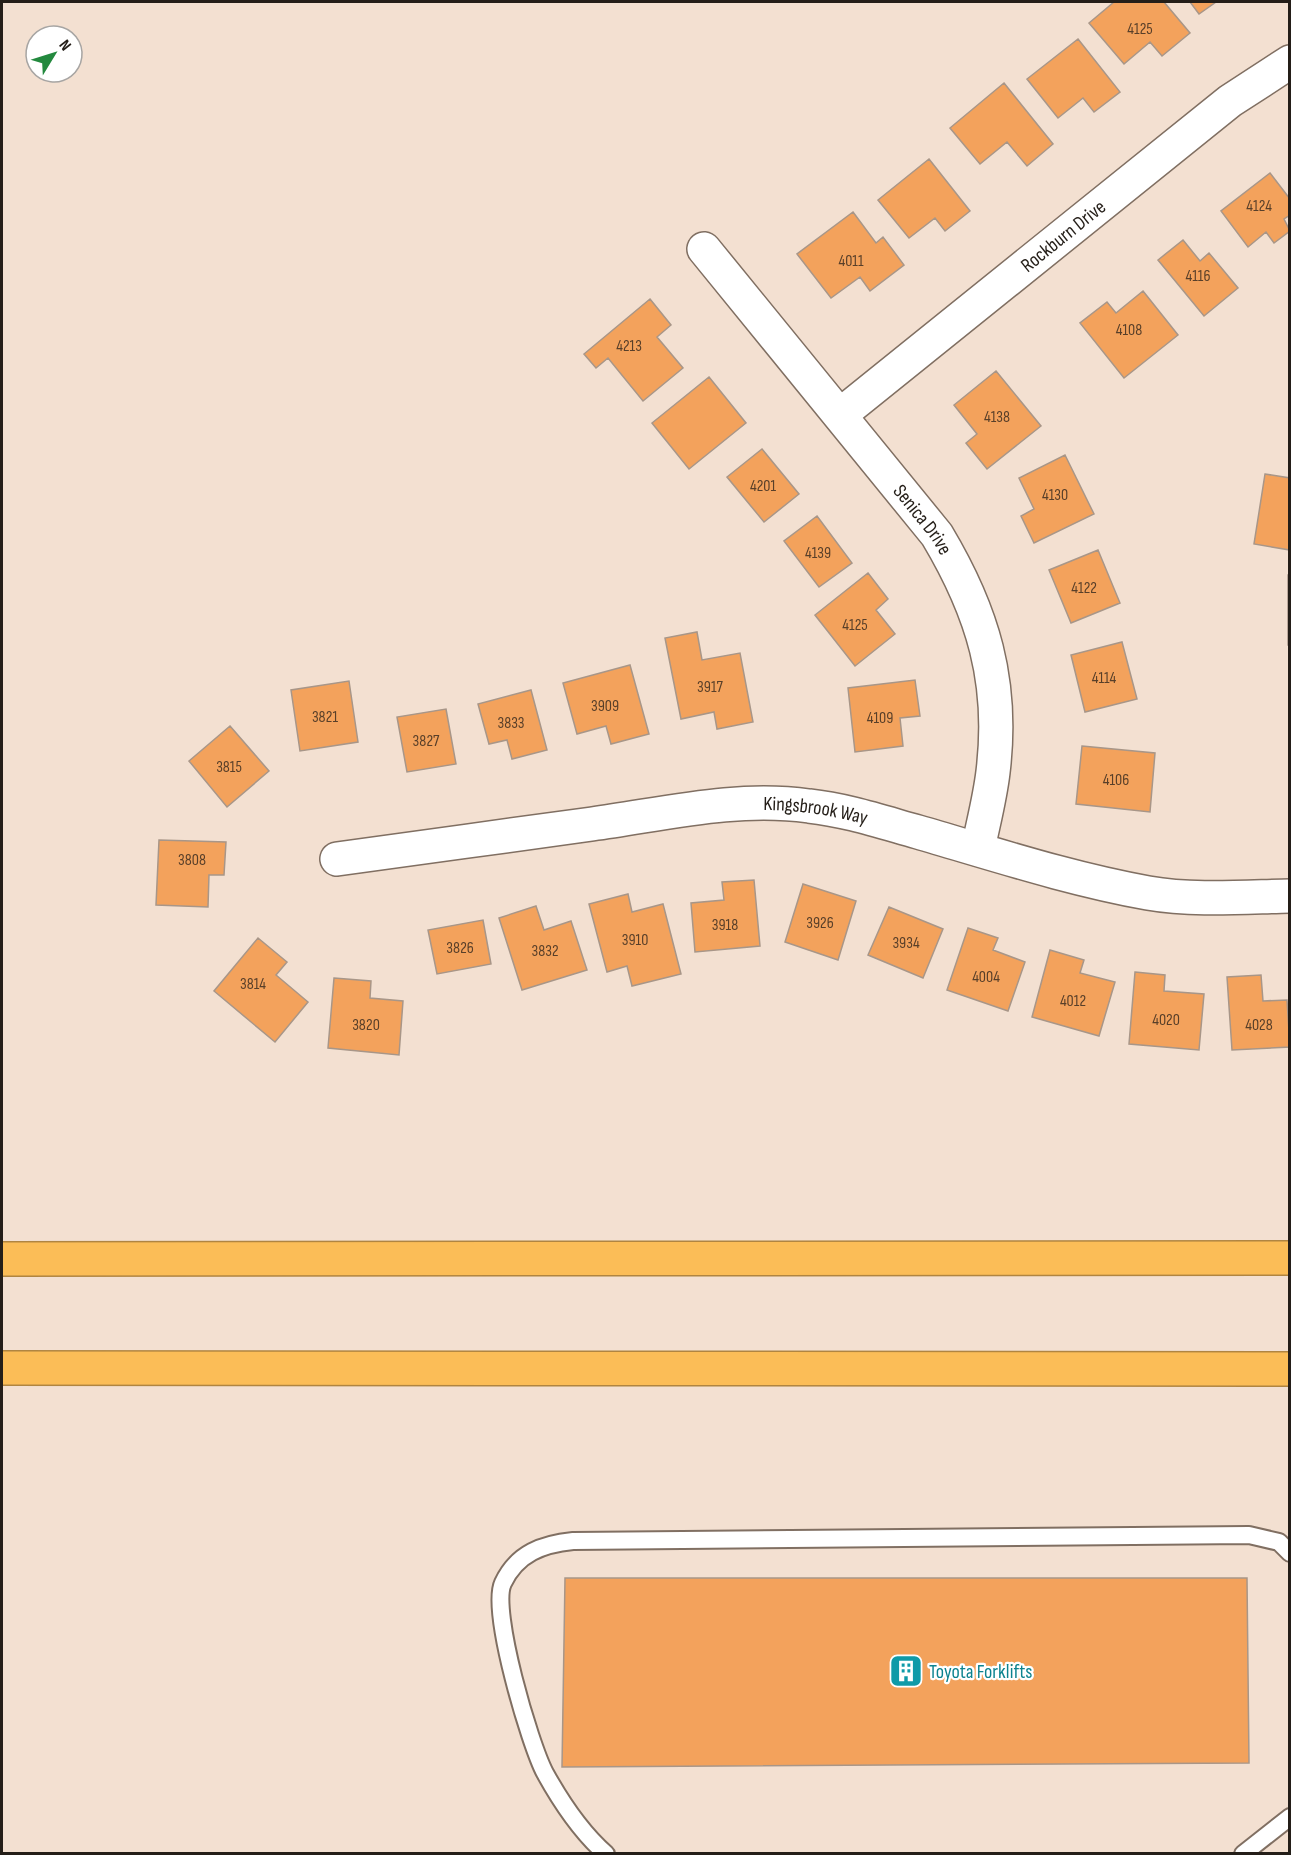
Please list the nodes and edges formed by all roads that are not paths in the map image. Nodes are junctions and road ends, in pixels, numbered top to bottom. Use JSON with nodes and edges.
{"nodes":[{"id":1,"x":1290,"y":62,"type":"edge"},
{"id":2,"x":704,"y":249,"type":"dead end"},
{"id":3,"x":840,"y":415,"type":"junction"},
{"id":4,"x":978,"y":849,"type":"junction"},
{"id":5,"x":337,"y":860,"type":"dead end"},
{"id":6,"x":1290,"y":896,"type":"edge"},
{"id":7,"x":1290,"y":1258,"type":"edge"},
{"id":8,"x":2,"y":1259,"type":"edge"},
{"id":9,"x":2,"y":1368,"type":"edge"},
{"id":10,"x":1290,"y":1369,"type":"edge"},
{"id":11,"x":1290,"y":1552,"type":"edge"},
{"id":12,"x":1290,"y":1817,"type":"edge"},
{"id":13,"x":606,"y":1854,"type":"edge"},
{"id":14,"x":1243,"y":1854,"type":"edge"}],
"edges":[{"from":1,"to":3,"type":"street","name":"Rockburn Drive"},
{"from":2,"to":3,"type":"street","name":"Senica Drive"},
{"from":3,"to":4,"type":"street","name":"Senica Drive"},
{"from":4,"to":5,"type":"street","name":"Kingsbrook Way"},
{"from":4,"to":6,"type":"street","name":"Kingsbrook Way"},
{"from":7,"to":8,"type":"highway"},
{"from":9,"to":10,"type":"highway"},
{"from":11,"to":13,"type":"lane"},
{"from":12,"to":14,"type":"lane"}]}
